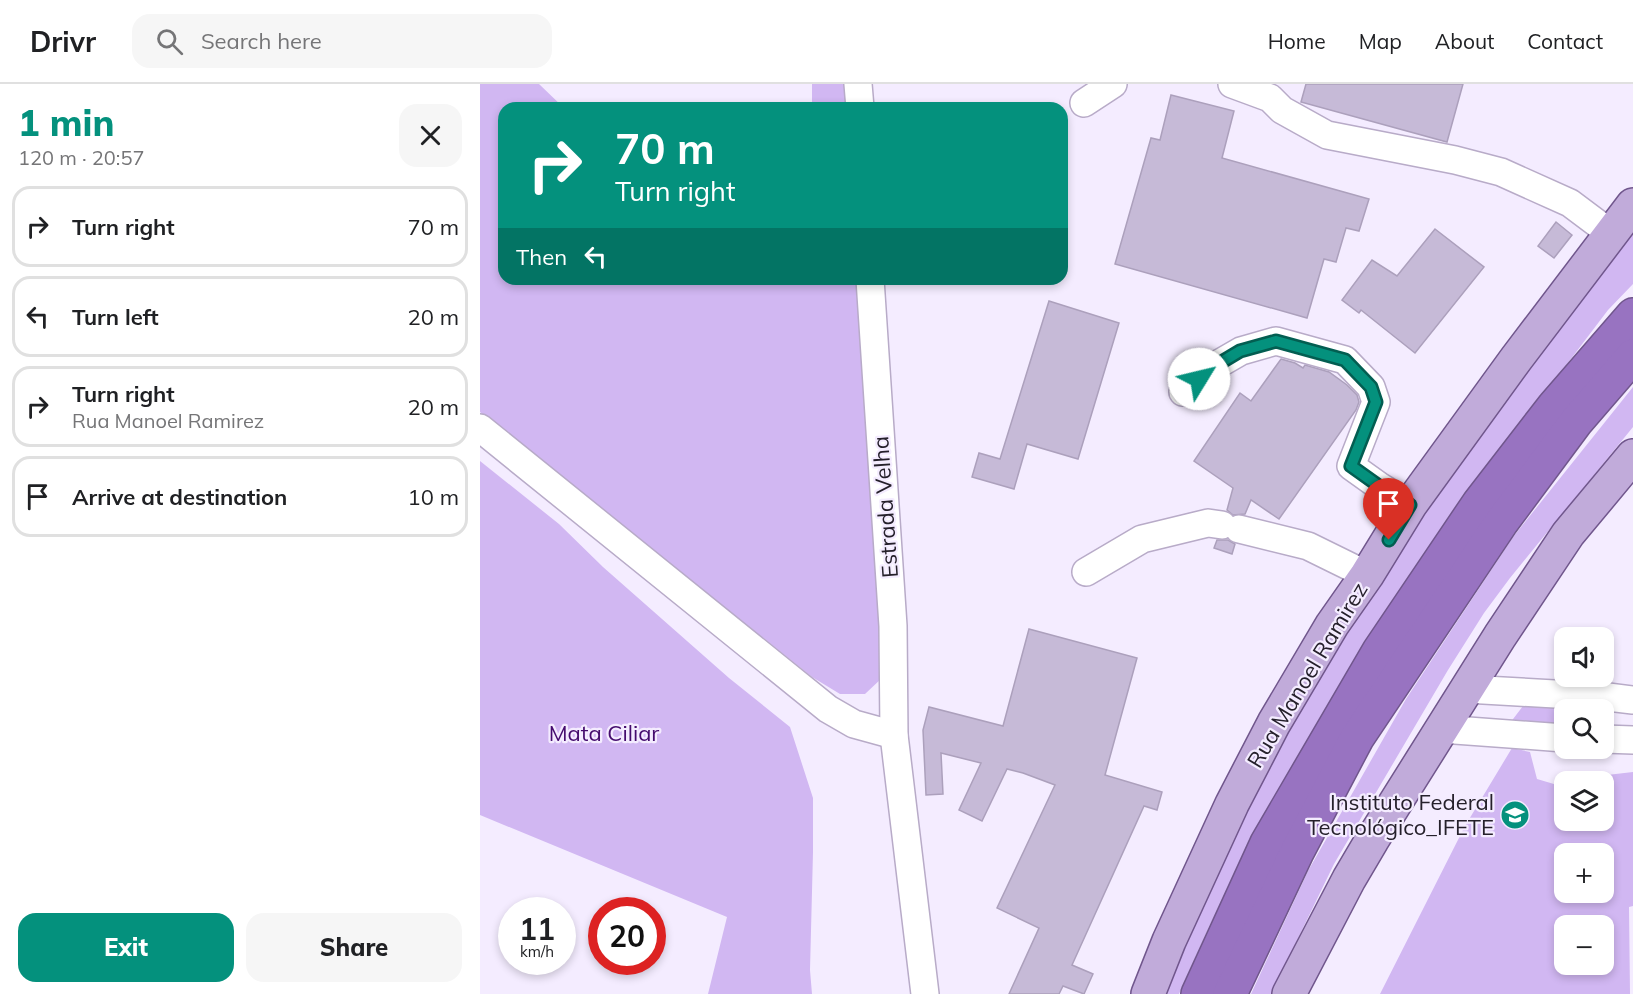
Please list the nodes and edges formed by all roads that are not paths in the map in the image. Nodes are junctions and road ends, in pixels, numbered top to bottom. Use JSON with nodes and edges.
{"nodes":[{"id":1,"x":858,"y":84,"type":"edge"},
{"id":2,"x":1113,"y":84,"type":"edge"},
{"id":3,"x":1232,"y":84,"type":"edge"},
{"id":4,"x":860,"y":102,"type":"edge"},
{"id":5,"x":1084,"y":103,"type":"dead end"},
{"id":6,"x":1633,"y":205,"type":"edge"},
{"id":7,"x":1610,"y":233,"type":"junction"},
{"id":8,"x":870,"y":285,"type":"edge"},
{"id":9,"x":1633,"y":315,"type":"edge"},
{"id":10,"x":1633,"y":356,"type":"edge"},
{"id":11,"x":1184,"y":392,"type":"dead end"},
{"id":12,"x":480,"y":428,"type":"edge"},
{"id":13,"x":1633,"y":456,"type":"edge"},
{"id":14,"x":1410,"y":505,"type":"junction"},
{"id":15,"x":1086,"y":572,"type":"dead end"},
{"id":16,"x":1367,"y":575,"type":"junction"},
{"id":17,"x":1466,"y":689,"type":"junction"},
{"id":18,"x":1633,"y":700,"type":"edge"},
{"id":19,"x":1441,"y":729,"type":"junction"},
{"id":20,"x":894,"y":735,"type":"junction"},
{"id":21,"x":1554,"y":737,"type":"edge"},
{"id":22,"x":1614,"y":739,"type":"edge"},
{"id":23,"x":1633,"y":740,"type":"edge"},
{"id":24,"x":925,"y":994,"type":"edge"},
{"id":25,"x":1148,"y":994,"type":"edge"},
{"id":26,"x":1198,"y":994,"type":"edge"},
{"id":27,"x":1230,"y":994,"type":"edge"},
{"id":28,"x":1289,"y":994,"type":"edge"}],
"edges":[{"from":1,"to":4,"type":"street"},
{"from":2,"to":5,"type":"street"},
{"from":3,"to":7,"type":"street"},
{"from":6,"to":7,"type":"main road","name":"Rua Manoel Ramirez"},
{"from":7,"to":14,"type":"main road","name":"Rua Manoel Ramirez"},
{"from":8,"to":20,"type":"street","name":"Estrada Velha"},
{"from":9,"to":26,"type":"highway"},
{"from":10,"to":27,"type":"highway"},
{"from":11,"to":14,"type":"street"},
{"from":12,"to":20,"type":"street"},
{"from":13,"to":17,"type":"main road"},
{"from":14,"to":16,"type":"main road","name":"Rua Manoel Ramirez"},
{"from":15,"to":16,"type":"street"},
{"from":16,"to":25,"type":"main road","name":"Rua Manoel Ramirez"},
{"from":17,"to":18,"type":"street"},
{"from":17,"to":19,"type":"main road"},
{"from":19,"to":21,"type":"street"},
{"from":19,"to":28,"type":"main road"},
{"from":20,"to":24,"type":"street","name":"Estrada Velha"},
{"from":22,"to":23,"type":"street"}]}
